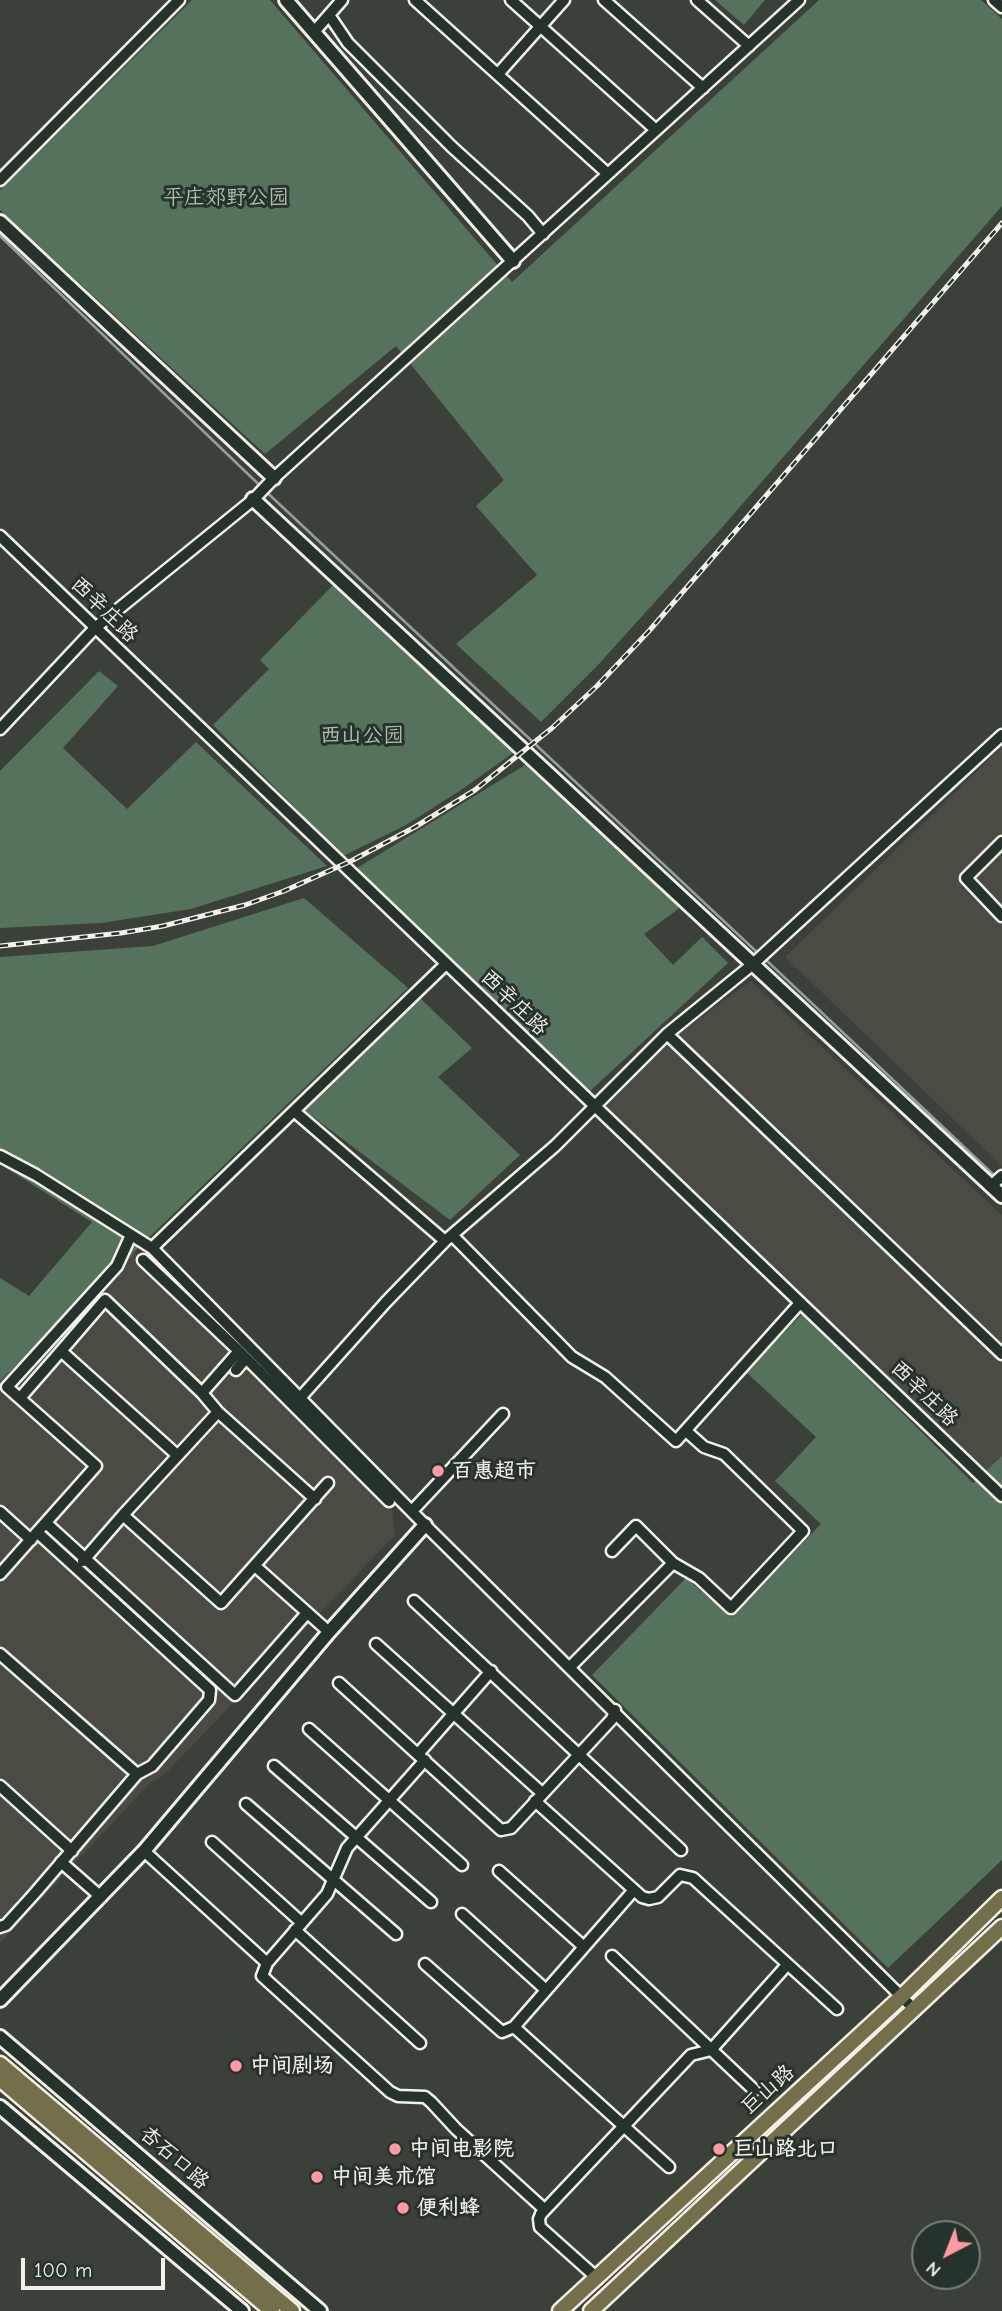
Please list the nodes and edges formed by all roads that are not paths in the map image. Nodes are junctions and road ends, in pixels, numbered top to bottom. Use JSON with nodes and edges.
{"nodes":[{"id":1,"x":179,"y":0,"type":"edge"},
{"id":2,"x":286,"y":0,"type":"edge"},
{"id":3,"x":342,"y":0,"type":"edge"},
{"id":4,"x":415,"y":0,"type":"edge"},
{"id":5,"x":511,"y":0,"type":"edge"},
{"id":6,"x":564,"y":0,"type":"edge"},
{"id":7,"x":604,"y":0,"type":"edge"},
{"id":8,"x":697,"y":0,"type":"edge"},
{"id":9,"x":799,"y":0,"type":"edge"},
{"id":10,"x":995,"y":0,"type":"edge"},
{"id":11,"x":1002,"y":7,"type":"edge"},
{"id":12,"x":329,"y":15,"type":"junction"},
{"id":13,"x":540,"y":26,"type":"junction"},
{"id":14,"x":313,"y":32,"type":"junction"},
{"id":15,"x":749,"y":46,"type":"junction"},
{"id":16,"x":498,"y":74,"type":"junction"},
{"id":17,"x":702,"y":88,"type":"junction"},
{"id":18,"x":656,"y":131,"type":"junction"},
{"id":19,"x":608,"y":174,"type":"junction"},
{"id":20,"x":0,"y":180,"type":"edge"},
{"id":21,"x":0,"y":222,"type":"edge"},
{"id":22,"x":543,"y":233,"type":"junction"},
{"id":23,"x":513,"y":261,"type":"junction"},
{"id":24,"x":273,"y":478,"type":"junction"},
{"id":25,"x":253,"y":499,"type":"junction"},
{"id":26,"x":0,"y":536,"type":"edge"},
{"id":27,"x":95,"y":628,"type":"junction"},
{"id":28,"x":0,"y":729,"type":"edge"},
{"id":29,"x":1002,"y":735,"type":"edge"},
{"id":30,"x":1002,"y":842,"type":"edge"},
{"id":31,"x":1002,"y":916,"type":"edge"},
{"id":32,"x":446,"y":964,"type":"junction"},
{"id":33,"x":753,"y":964,"type":"junction"},
{"id":34,"x":667,"y":1034,"type":"junction"},
{"id":35,"x":594,"y":1107,"type":"junction"},
{"id":36,"x":294,"y":1111,"type":"junction"},
{"id":37,"x":0,"y":1156,"type":"edge"},
{"id":38,"x":1002,"y":1176,"type":"edge"},
{"id":39,"x":991,"y":1186,"type":"junction"},
{"id":40,"x":1002,"y":1196,"type":"edge"},
{"id":41,"x":131,"y":1235,"type":"junction"},
{"id":42,"x":448,"y":1238,"type":"junction"},
{"id":43,"x":152,"y":1248,"type":"junction"},
{"id":44,"x":143,"y":1260,"type":"dead end"},
{"id":45,"x":800,"y":1303,"type":"junction"},
{"id":46,"x":61,"y":1351,"type":"junction"},
{"id":47,"x":1002,"y":1354,"type":"edge"},
{"id":48,"x":243,"y":1355,"type":"junction"},
{"id":49,"x":236,"y":1370,"type":"dead end"},
{"id":50,"x":202,"y":1392,"type":"junction"},
{"id":51,"x":20,"y":1398,"type":"junction"},
{"id":52,"x":300,"y":1398,"type":"junction"},
{"id":53,"x":218,"y":1412,"type":"junction"},
{"id":54,"x":503,"y":1414,"type":"dead end"},
{"id":55,"x":685,"y":1431,"type":"junction"},
{"id":56,"x":177,"y":1455,"type":"junction"},
{"id":57,"x":328,"y":1483,"type":"dead end"},
{"id":58,"x":1002,"y":1496,"type":"edge"},
{"id":59,"x":315,"y":1499,"type":"junction"},
{"id":60,"x":389,"y":1501,"type":"dead end"},
{"id":61,"x":412,"y":1511,"type":"junction"},
{"id":62,"x":0,"y":1512,"type":"edge"},
{"id":63,"x":123,"y":1515,"type":"junction"},
{"id":64,"x":46,"y":1523,"type":"junction"},
{"id":65,"x":425,"y":1525,"type":"junction"},
{"id":66,"x":34,"y":1537,"type":"junction"},
{"id":67,"x":612,"y":1551,"type":"dead end"},
{"id":68,"x":85,"y":1558,"type":"junction"},
{"id":69,"x":673,"y":1563,"type":"junction"},
{"id":70,"x":255,"y":1566,"type":"junction"},
{"id":71,"x":76,"y":1568,"type":"junction"},
{"id":72,"x":1,"y":1570,"type":"edge"},
{"id":73,"x":414,"y":1601,"type":"dead end"},
{"id":74,"x":307,"y":1613,"type":"junction"},
{"id":75,"x":329,"y":1632,"type":"junction"},
{"id":76,"x":376,"y":1644,"type":"dead end"},
{"id":77,"x":0,"y":1654,"type":"edge"},
{"id":78,"x":570,"y":1667,"type":"junction"},
{"id":79,"x":491,"y":1671,"type":"junction"},
{"id":80,"x":339,"y":1683,"type":"dead end"},
{"id":81,"x":615,"y":1710,"type":"junction"},
{"id":82,"x":309,"y":1730,"type":"dead end"},
{"id":83,"x":578,"y":1754,"type":"junction"},
{"id":84,"x":421,"y":1757,"type":"junction"},
{"id":85,"x":274,"y":1766,"type":"dead end"},
{"id":86,"x":137,"y":1774,"type":"junction"},
{"id":87,"x":0,"y":1786,"type":"edge"},
{"id":88,"x":539,"y":1797,"type":"junction"},
{"id":89,"x":389,"y":1800,"type":"junction"},
{"id":90,"x":246,"y":1804,"type":"dead end"},
{"id":91,"x":356,"y":1838,"type":"junction"},
{"id":92,"x":212,"y":1842,"type":"dead end"},
{"id":93,"x":681,"y":1850,"type":"dead end"},
{"id":94,"x":72,"y":1851,"type":"junction"},
{"id":95,"x":144,"y":1851,"type":"junction"},
{"id":96,"x":61,"y":1862,"type":"junction"},
{"id":97,"x":462,"y":1865,"type":"dead end"},
{"id":98,"x":499,"y":1871,"type":"dead end"},
{"id":99,"x":334,"y":1879,"type":"junction"},
{"id":100,"x":634,"y":1890,"type":"junction"},
{"id":101,"x":101,"y":1897,"type":"junction"},
{"id":102,"x":1002,"y":1898,"type":"edge"},
{"id":103,"x":431,"y":1902,"type":"dead end"},
{"id":104,"x":462,"y":1914,"type":"dead end"},
{"id":105,"x":0,"y":1927,"type":"edge"},
{"id":106,"x":298,"y":1927,"type":"junction"},
{"id":107,"x":1002,"y":1927,"type":"edge"},
{"id":108,"x":396,"y":1934,"type":"dead end"},
{"id":109,"x":584,"y":1947,"type":"junction"},
{"id":110,"x":612,"y":1956,"type":"dead end"},
{"id":111,"x":267,"y":1963,"type":"junction"},
{"id":112,"x":425,"y":1964,"type":"dead end"},
{"id":113,"x":788,"y":1965,"type":"junction"},
{"id":114,"x":546,"y":1990,"type":"junction"},
{"id":115,"x":900,"y":1998,"type":"junction"},
{"id":116,"x":0,"y":2000,"type":"edge"},
{"id":117,"x":837,"y":2009,"type":"dead end"},
{"id":118,"x":915,"y":2010,"type":"junction"},
{"id":119,"x":514,"y":2027,"type":"junction"},
{"id":120,"x":0,"y":2036,"type":"edge"},
{"id":121,"x":420,"y":2043,"type":"dead end"},
{"id":122,"x":712,"y":2050,"type":"junction"},
{"id":123,"x":0,"y":2063,"type":"edge"},
{"id":124,"x":0,"y":2079,"type":"edge"},
{"id":125,"x":754,"y":2090,"type":"dead end"},
{"id":126,"x":0,"y":2107,"type":"edge"},
{"id":127,"x":625,"y":2127,"type":"junction"},
{"id":128,"x":669,"y":2167,"type":"dead end"},
{"id":129,"x":157,"y":2205,"type":"junction"},
{"id":130,"x":544,"y":2209,"type":"junction"},
{"id":131,"x":136,"y":2221,"type":"junction"},
{"id":132,"x":596,"y":2277,"type":"junction"},
{"id":133,"x":242,"y":2311,"type":"edge"},
{"id":134,"x":272,"y":2311,"type":"edge"},
{"id":135,"x":292,"y":2311,"type":"edge"},
{"id":136,"x":320,"y":2311,"type":"edge"},
{"id":137,"x":560,"y":2311,"type":"edge"},
{"id":138,"x":591,"y":2311,"type":"edge"}],
"edges":[{"from":1,"to":20,"type":"street"},
{"from":2,"to":14,"type":"street"},
{"from":3,"to":12,"type":"street"},
{"from":4,"to":16,"type":"street"},
{"from":5,"to":13,"type":"street"},
{"from":6,"to":13,"type":"street"},
{"from":7,"to":17,"type":"street"},
{"from":8,"to":15,"type":"street"},
{"from":9,"to":15,"type":"street"},
{"from":10,"to":11,"type":"street"},
{"from":12,"to":14,"type":"street"},
{"from":12,"to":22,"type":"street"},
{"from":13,"to":16,"type":"street"},
{"from":13,"to":18,"type":"street"},
{"from":14,"to":23,"type":"street"},
{"from":15,"to":17,"type":"street"},
{"from":16,"to":19,"type":"street"},
{"from":17,"to":18,"type":"street"},
{"from":18,"to":19,"type":"street"},
{"from":19,"to":22,"type":"street"},
{"from":21,"to":24,"type":"street"},
{"from":22,"to":23,"type":"street"},
{"from":23,"to":24,"type":"street"},
{"from":24,"to":25,"type":"street"},
{"from":25,"to":27,"type":"street"},
{"from":25,"to":33,"type":"street"},
{"from":26,"to":27,"type":"street","name":"西辛庄路"},
{"from":27,"to":28,"type":"street"},
{"from":27,"to":32,"type":"street","name":"西辛庄路"},
{"from":29,"to":33,"type":"street"},
{"from":30,"to":31,"type":"street"},
{"from":32,"to":35,"type":"street","name":"西辛庄路"},
{"from":32,"to":36,"type":"street"},
{"from":33,"to":34,"type":"street"},
{"from":33,"to":39,"type":"street"},
{"from":34,"to":35,"type":"street"},
{"from":34,"to":47,"type":"street"},
{"from":35,"to":42,"type":"street"},
{"from":35,"to":45,"type":"street","name":"西辛庄路"},
{"from":36,"to":42,"type":"street"},
{"from":36,"to":43,"type":"street"},
{"from":37,"to":41,"type":"street"},
{"from":38,"to":39,"type":"street"},
{"from":39,"to":40,"type":"street"},
{"from":41,"to":43,"type":"street"},
{"from":41,"to":51,"type":"street"},
{"from":42,"to":52,"type":"street"},
{"from":42,"to":55,"type":"street"},
{"from":43,"to":52,"type":"street"},
{"from":44,"to":48,"type":"street"},
{"from":45,"to":55,"type":"street"},
{"from":45,"to":58,"type":"street","name":"西辛庄路"},
{"from":46,"to":50,"type":"street"},
{"from":46,"to":51,"type":"street"},
{"from":46,"to":56,"type":"street"},
{"from":48,"to":49,"type":"street"},
{"from":48,"to":50,"type":"street"},
{"from":48,"to":60,"type":"street"},
{"from":50,"to":53,"type":"street"},
{"from":51,"to":64,"type":"street"},
{"from":52,"to":61,"type":"street"},
{"from":53,"to":56,"type":"street"},
{"from":53,"to":59,"type":"street"},
{"from":54,"to":61,"type":"street"},
{"from":55,"to":69,"type":"street"},
{"from":56,"to":63,"type":"street"},
{"from":57,"to":59,"type":"street"},
{"from":59,"to":70,"type":"street"},
{"from":61,"to":65,"type":"street"},
{"from":62,"to":66,"type":"street"},
{"from":63,"to":68,"type":"street"},
{"from":63,"to":70,"type":"street"},
{"from":64,"to":66,"type":"street"},
{"from":64,"to":68,"type":"street"},
{"from":65,"to":75,"type":"street"},
{"from":65,"to":78,"type":"street"},
{"from":66,"to":71,"type":"street"},
{"from":66,"to":72,"type":"street"},
{"from":67,"to":69,"type":"street"},
{"from":68,"to":71,"type":"street"},
{"from":68,"to":74,"type":"street"},
{"from":69,"to":78,"type":"street"},
{"from":70,"to":74,"type":"street"},
{"from":71,"to":86,"type":"street"},
{"from":73,"to":79,"type":"street"},
{"from":74,"to":75,"type":"street"},
{"from":75,"to":95,"type":"street"},
{"from":76,"to":88,"type":"street"},
{"from":77,"to":86,"type":"street"},
{"from":78,"to":81,"type":"street"},
{"from":79,"to":83,"type":"street"},
{"from":79,"to":84,"type":"street"},
{"from":80,"to":84,"type":"street"},
{"from":81,"to":83,"type":"street"},
{"from":81,"to":115,"type":"street"},
{"from":82,"to":89,"type":"street"},
{"from":83,"to":88,"type":"street"},
{"from":83,"to":93,"type":"street"},
{"from":84,"to":88,"type":"street"},
{"from":84,"to":89,"type":"street"},
{"from":85,"to":91,"type":"street"},
{"from":86,"to":94,"type":"street"},
{"from":87,"to":94,"type":"street"},
{"from":88,"to":100,"type":"street"},
{"from":89,"to":91,"type":"street"},
{"from":89,"to":97,"type":"street"},
{"from":90,"to":99,"type":"street"},
{"from":91,"to":99,"type":"street"},
{"from":91,"to":103,"type":"street"},
{"from":92,"to":106,"type":"street"},
{"from":94,"to":96,"type":"street"},
{"from":95,"to":101,"type":"street"},
{"from":95,"to":111,"type":"street"},
{"from":96,"to":101,"type":"street"},
{"from":96,"to":105,"type":"street"},
{"from":98,"to":109,"type":"street"},
{"from":99,"to":106,"type":"street"},
{"from":99,"to":108,"type":"street"},
{"from":100,"to":109,"type":"street"},
{"from":100,"to":113,"type":"street"},
{"from":101,"to":116,"type":"street"},
{"from":102,"to":115,"type":"main road","name":"巨山路"},
{"from":104,"to":114,"type":"street"},
{"from":106,"to":111,"type":"street"},
{"from":106,"to":121,"type":"street"},
{"from":107,"to":118,"type":"main road","name":"巨山路"},
{"from":109,"to":114,"type":"street"},
{"from":110,"to":122,"type":"street"},
{"from":111,"to":130,"type":"street"},
{"from":112,"to":119,"type":"street"},
{"from":113,"to":117,"type":"street"},
{"from":113,"to":122,"type":"street"},
{"from":114,"to":119,"type":"street"},
{"from":115,"to":118,"type":"street"},
{"from":115,"to":132,"type":"main road","name":"巨山路"},
{"from":118,"to":138,"type":"main road","name":"巨山路"},
{"from":119,"to":127,"type":"street"},
{"from":120,"to":136,"type":"street","name":"杏石口路"},
{"from":122,"to":125,"type":"street"},
{"from":122,"to":127,"type":"street"},
{"from":123,"to":129,"type":"main road","name":"杏石口路"},
{"from":124,"to":129,"type":"main road","name":"杏石口路"},
{"from":126,"to":131,"type":"street"},
{"from":127,"to":128,"type":"street"},
{"from":127,"to":130,"type":"street"},
{"from":129,"to":131,"type":"street"},
{"from":129,"to":134,"type":"main road","name":"杏石口路"},
{"from":129,"to":135,"type":"main road","name":"杏石口路"},
{"from":130,"to":132,"type":"street"},
{"from":131,"to":133,"type":"street"},
{"from":132,"to":137,"type":"main road","name":"巨山路"}]}
